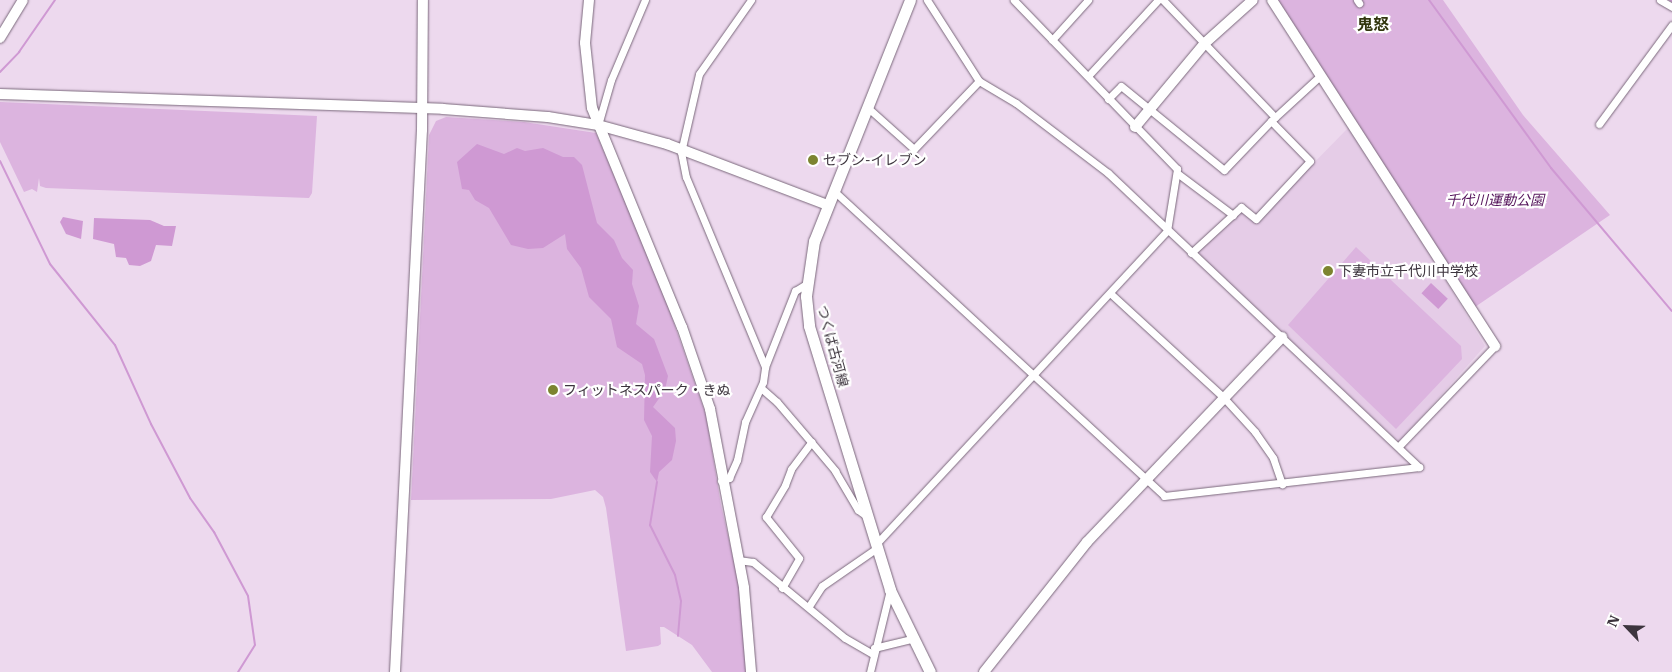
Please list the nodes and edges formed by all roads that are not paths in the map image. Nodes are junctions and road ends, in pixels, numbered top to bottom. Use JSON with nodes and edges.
{"nodes":[{"id":1,"x":23,"y":0,"type":"edge"},
{"id":2,"x":423,"y":0,"type":"edge"},
{"id":3,"x":589,"y":0,"type":"edge"},
{"id":4,"x":645,"y":0,"type":"edge"},
{"id":5,"x":751,"y":0,"type":"edge"},
{"id":6,"x":910,"y":0,"type":"edge"},
{"id":7,"x":927,"y":0,"type":"edge"},
{"id":8,"x":1014,"y":0,"type":"edge"},
{"id":9,"x":1088,"y":0,"type":"edge"},
{"id":10,"x":1158,"y":0,"type":"edge"},
{"id":11,"x":1163,"y":0,"type":"edge"},
{"id":12,"x":1253,"y":0,"type":"edge"},
{"id":13,"x":1272,"y":0,"type":"edge"},
{"id":14,"x":1660,"y":0,"type":"edge"},
{"id":15,"x":1672,"y":7,"type":"edge"},
{"id":16,"x":1672,"y":25,"type":"edge"},
{"id":17,"x":0,"y":38,"type":"edge"},
{"id":18,"x":1052,"y":40,"type":"junction"},
{"id":19,"x":1205,"y":44,"type":"junction"},
{"id":20,"x":1089,"y":75,"type":"junction"},
{"id":21,"x":1320,"y":76,"type":"junction"},
{"id":22,"x":979,"y":81,"type":"junction"},
{"id":23,"x":0,"y":94,"type":"edge"},
{"id":24,"x":1108,"y":99,"type":"junction"},
{"id":25,"x":867,"y":107,"type":"junction"},
{"id":26,"x":422,"y":108,"type":"junction"},
{"id":27,"x":1150,"y":108,"type":"junction"},
{"id":28,"x":1273,"y":119,"type":"junction"},
{"id":29,"x":1599,"y":124,"type":"dead end"},
{"id":30,"x":598,"y":126,"type":"junction"},
{"id":31,"x":1135,"y":127,"type":"junction"},
{"id":32,"x":681,"y":149,"type":"junction"},
{"id":33,"x":1177,"y":174,"type":"junction"},
{"id":34,"x":834,"y":191,"type":"junction"},
{"id":35,"x":828,"y":205,"type":"junction"},
{"id":36,"x":1233,"y":215,"type":"junction"},
{"id":37,"x":1167,"y":231,"type":"junction"},
{"id":38,"x":1191,"y":254,"type":"junction"},
{"id":39,"x":806,"y":284,"type":"junction"},
{"id":40,"x":1110,"y":293,"type":"junction"},
{"id":41,"x":1282,"y":337,"type":"junction"},
{"id":42,"x":1495,"y":346,"type":"joint"},
{"id":43,"x":765,"y":367,"type":"junction"},
{"id":44,"x":1032,"y":376,"type":"junction"},
{"id":45,"x":761,"y":388,"type":"junction"},
{"id":46,"x":1224,"y":398,"type":"junction"},
{"id":47,"x":811,"y":442,"type":"junction"},
{"id":48,"x":1399,"y":446,"type":"junction"},
{"id":49,"x":721,"y":481,"type":"junction"},
{"id":50,"x":1146,"y":481,"type":"junction"},
{"id":51,"x":1282,"y":484,"type":"junction"},
{"id":52,"x":868,"y":517,"type":"junction"},
{"id":53,"x":876,"y":546,"type":"junction"},
{"id":54,"x":738,"y":560,"type":"junction"},
{"id":55,"x":782,"y":588,"type":"junction"},
{"id":56,"x":890,"y":590,"type":"junction"},
{"id":57,"x":809,"y":606,"type":"junction"},
{"id":58,"x":914,"y":638,"type":"junction"},
{"id":59,"x":874,"y":651,"type":"junction"},
{"id":60,"x":395,"y":672,"type":"edge"},
{"id":61,"x":751,"y":672,"type":"edge"},
{"id":62,"x":870,"y":672,"type":"edge"},
{"id":63,"x":930,"y":672,"type":"edge"},
{"id":64,"x":984,"y":672,"type":"edge"}],
"edges":[{"from":1,"to":17,"type":"street"},
{"from":2,"to":26,"type":"street"},
{"from":3,"to":30,"type":"street"},
{"from":4,"to":30,"type":"street"},
{"from":5,"to":32,"type":"street"},
{"from":6,"to":25,"type":"main road","name":"つくば古河線"},
{"from":7,"to":22,"type":"street"},
{"from":8,"to":18,"type":"street"},
{"from":9,"to":18,"type":"street"},
{"from":10,"to":20,"type":"street"},
{"from":11,"to":19,"type":"street"},
{"from":12,"to":19,"type":"street"},
{"from":13,"to":21,"type":"street"},
{"from":14,"to":15,"type":"street"},
{"from":16,"to":29,"type":"street"},
{"from":18,"to":20,"type":"street"},
{"from":19,"to":27,"type":"street"},
{"from":19,"to":28,"type":"street"},
{"from":20,"to":24,"type":"street"},
{"from":21,"to":28,"type":"street"},
{"from":21,"to":42,"type":"street"},
{"from":22,"to":25,"type":"street"},
{"from":22,"to":37,"type":"street"},
{"from":23,"to":26,"type":"street"},
{"from":24,"to":27,"type":"street"},
{"from":24,"to":31,"type":"street"},
{"from":25,"to":34,"type":"main road","name":"つくば古河線"},
{"from":26,"to":30,"type":"street"},
{"from":26,"to":60,"type":"street"},
{"from":27,"to":28,"type":"street"},
{"from":27,"to":31,"type":"street"},
{"from":28,"to":36,"type":"street"},
{"from":30,"to":32,"type":"street"},
{"from":30,"to":49,"type":"street"},
{"from":31,"to":33,"type":"street"},
{"from":32,"to":35,"type":"street"},
{"from":32,"to":43,"type":"street"},
{"from":33,"to":36,"type":"street"},
{"from":33,"to":37,"type":"street"},
{"from":34,"to":35,"type":"main road","name":"つくば古河線"},
{"from":34,"to":44,"type":"street"},
{"from":35,"to":39,"type":"main road","name":"つくば古河線"},
{"from":36,"to":38,"type":"street"},
{"from":37,"to":38,"type":"street"},
{"from":37,"to":40,"type":"street"},
{"from":38,"to":41,"type":"street"},
{"from":39,"to":43,"type":"street"},
{"from":39,"to":52,"type":"main road","name":"つくば古河線"},
{"from":40,"to":44,"type":"street"},
{"from":40,"to":46,"type":"street"},
{"from":41,"to":46,"type":"street"},
{"from":41,"to":48,"type":"street"},
{"from":42,"to":48,"type":"street"},
{"from":43,"to":45,"type":"street"},
{"from":44,"to":50,"type":"street"},
{"from":44,"to":53,"type":"street"},
{"from":45,"to":47,"type":"street"},
{"from":45,"to":49,"type":"street"},
{"from":46,"to":50,"type":"street"},
{"from":46,"to":51,"type":"street"},
{"from":47,"to":52,"type":"street"},
{"from":47,"to":55,"type":"street"},
{"from":48,"to":51,"type":"street"},
{"from":49,"to":54,"type":"street"},
{"from":50,"to":51,"type":"street"},
{"from":50,"to":64,"type":"street"},
{"from":52,"to":53,"type":"main road","name":"つくば古河線"},
{"from":53,"to":56,"type":"main road","name":"つくば古河線"},
{"from":53,"to":57,"type":"street"},
{"from":54,"to":55,"type":"street"},
{"from":54,"to":61,"type":"street"},
{"from":55,"to":57,"type":"street"},
{"from":56,"to":58,"type":"main road","name":"つくば古河線"},
{"from":56,"to":59,"type":"street"},
{"from":57,"to":59,"type":"street"},
{"from":58,"to":59,"type":"street"},
{"from":58,"to":63,"type":"main road","name":"つくば古河線"},
{"from":59,"to":62,"type":"street"}]}
